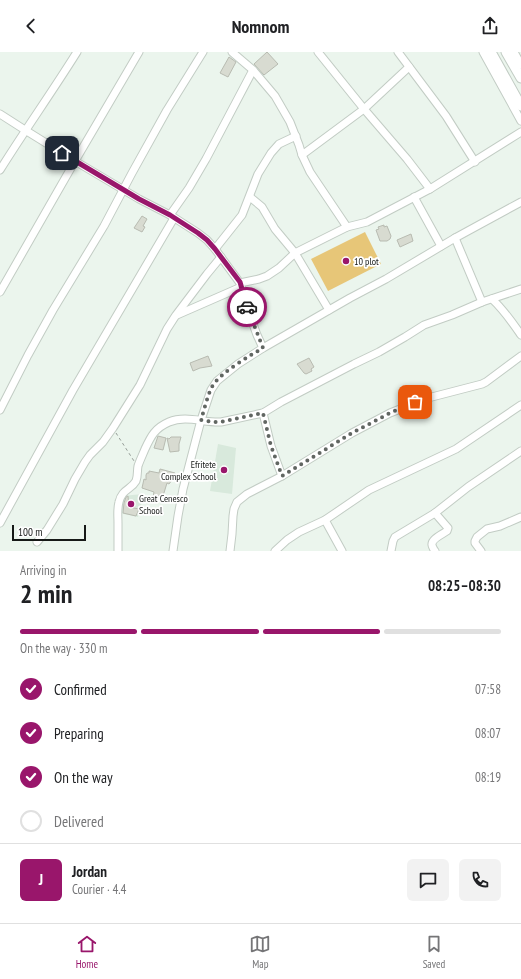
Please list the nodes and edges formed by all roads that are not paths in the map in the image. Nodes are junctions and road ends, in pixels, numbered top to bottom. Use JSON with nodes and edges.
{"nodes":[{"id":1,"x":77,"y":52,"type":"edge"},
{"id":2,"x":139,"y":52,"type":"edge"},
{"id":3,"x":203,"y":52,"type":"edge"},
{"id":4,"x":232,"y":52,"type":"edge"},
{"id":5,"x":318,"y":52,"type":"edge"},
{"id":6,"x":398,"y":52,"type":"edge"},
{"id":7,"x":483,"y":52,"type":"edge"},
{"id":8,"x":491,"y":52,"type":"edge"},
{"id":9,"x":506,"y":52,"type":"edge"},
{"id":10,"x":514,"y":52,"type":"edge"},
{"id":11,"x":521,"y":64,"type":"edge"},
{"id":12,"x":409,"y":67,"type":"junction"},
{"id":13,"x":253,"y":70,"type":"junction"},
{"id":14,"x":521,"y":78,"type":"edge"},
{"id":15,"x":521,"y":106,"type":"edge"},
{"id":16,"x":364,"y":109,"type":"junction"},
{"id":17,"x":0,"y":114,"type":"edge"},
{"id":18,"x":521,"y":121,"type":"edge"},
{"id":19,"x":25,"y":130,"type":"junction"},
{"id":20,"x":521,"y":132,"type":"edge"},
{"id":21,"x":296,"y":136,"type":"junction"},
{"id":22,"x":302,"y":155,"type":"junction"},
{"id":23,"x":75,"y":161,"type":"junction"},
{"id":24,"x":475,"y":162,"type":"junction"},
{"id":25,"x":0,"y":170,"type":"edge"},
{"id":26,"x":430,"y":189,"type":"junction"},
{"id":27,"x":124,"y":190,"type":"junction"},
{"id":28,"x":250,"y":197,"type":"junction"},
{"id":29,"x":414,"y":197,"type":"junction"},
{"id":30,"x":521,"y":202,"type":"edge"},
{"id":31,"x":172,"y":216,"type":"junction"},
{"id":32,"x":347,"y":227,"type":"junction"},
{"id":33,"x":455,"y":238,"type":"junction"},
{"id":34,"x":441,"y":246,"type":"junction"},
{"id":35,"x":215,"y":249,"type":"junction"},
{"id":36,"x":295,"y":253,"type":"junction"},
{"id":37,"x":221,"y":257,"type":"junction"},
{"id":38,"x":240,"y":285,"type":"junction"},
{"id":39,"x":521,"y":289,"type":"edge"},
{"id":40,"x":0,"y":292,"type":"edge"},
{"id":41,"x":492,"y":299,"type":"junction"},
{"id":42,"x":482,"y":302,"type":"junction"},
{"id":43,"x":329,"y":310,"type":"junction"},
{"id":44,"x":176,"y":315,"type":"junction"},
{"id":45,"x":521,"y":335,"type":"edge"},
{"id":46,"x":263,"y":348,"type":"junction"},
{"id":47,"x":521,"y":356,"type":"edge"},
{"id":48,"x":521,"y":405,"type":"edge"},
{"id":49,"x":0,"y":410,"type":"edge"},
{"id":50,"x":263,"y":413,"type":"junction"},
{"id":51,"x":201,"y":420,"type":"junction"},
{"id":52,"x":521,"y":451,"type":"edge"},
{"id":53,"x":282,"y":476,"type":"junction"},
{"id":54,"x":435,"y":513,"type":"junction"},
{"id":55,"x":521,"y":517,"type":"edge"},
{"id":56,"x":325,"y":520,"type":"junction"},
{"id":57,"x":0,"y":523,"type":"edge"},
{"id":58,"x":37,"y":542,"type":"dead end"},
{"id":59,"x":118,"y":551,"type":"edge"},
{"id":60,"x":173,"y":551,"type":"edge"},
{"id":61,"x":230,"y":551,"type":"edge"},
{"id":62,"x":275,"y":551,"type":"edge"},
{"id":63,"x":342,"y":551,"type":"edge"},
{"id":64,"x":391,"y":551,"type":"edge"},
{"id":65,"x":435,"y":551,"type":"edge"},
{"id":66,"x":481,"y":551,"type":"edge"}],
"edges":[{"from":1,"to":19,"type":"street"},
{"from":2,"to":23,"type":"street"},
{"from":3,"to":27,"type":"street"},
{"from":4,"to":13,"type":"street"},
{"from":5,"to":16,"type":"street"},
{"from":6,"to":12,"type":"street"},
{"from":7,"to":18,"type":"street"},
{"from":8,"to":15,"type":"main road"},
{"from":9,"to":14,"type":"main road"},
{"from":10,"to":11,"type":"street"},
{"from":12,"to":16,"type":"street"},
{"from":12,"to":24,"type":"street"},
{"from":13,"to":21,"type":"street"},
{"from":13,"to":31,"type":"street"},
{"from":16,"to":22,"type":"street"},
{"from":16,"to":26,"type":"street"},
{"from":17,"to":19,"type":"street"},
{"from":19,"to":23,"type":"street"},
{"from":19,"to":25,"type":"street"},
{"from":20,"to":24,"type":"street"},
{"from":21,"to":22,"type":"street"},
{"from":21,"to":28,"type":"street"},
{"from":22,"to":32,"type":"street"},
{"from":23,"to":27,"type":"street"},
{"from":23,"to":40,"type":"street"},
{"from":24,"to":26,"type":"street"},
{"from":26,"to":29,"type":"street"},
{"from":27,"to":31,"type":"street"},
{"from":27,"to":49,"type":"street"},
{"from":28,"to":35,"type":"street"},
{"from":28,"to":36,"type":"street"},
{"from":29,"to":32,"type":"street"},
{"from":29,"to":34,"type":"street"},
{"from":30,"to":33,"type":"street"},
{"from":31,"to":35,"type":"street"},
{"from":31,"to":57,"type":"street"},
{"from":32,"to":36,"type":"street"},
{"from":33,"to":34,"type":"street"},
{"from":33,"to":42,"type":"street"},
{"from":34,"to":43,"type":"street"},
{"from":35,"to":37,"type":"street"},
{"from":36,"to":38,"type":"street"},
{"from":36,"to":43,"type":"street"},
{"from":37,"to":38,"type":"street"},
{"from":37,"to":44,"type":"street"},
{"from":38,"to":44,"type":"street"},
{"from":38,"to":46,"type":"street"},
{"from":39,"to":41,"type":"street"},
{"from":41,"to":42,"type":"street"},
{"from":41,"to":45,"type":"street"},
{"from":42,"to":50,"type":"street"},
{"from":43,"to":46,"type":"street"},
{"from":44,"to":58,"type":"street"},
{"from":46,"to":51,"type":"street"},
{"from":47,"to":53,"type":"street"},
{"from":48,"to":56,"type":"street"},
{"from":50,"to":51,"type":"street"},
{"from":50,"to":53,"type":"street"},
{"from":51,"to":59,"type":"street"},
{"from":51,"to":60,"type":"street"},
{"from":52,"to":54,"type":"street"},
{"from":53,"to":61,"type":"street"},
{"from":54,"to":64,"type":"street"},
{"from":54,"to":65,"type":"street"},
{"from":55,"to":66,"type":"street"},
{"from":56,"to":62,"type":"street"},
{"from":56,"to":63,"type":"street"}]}
